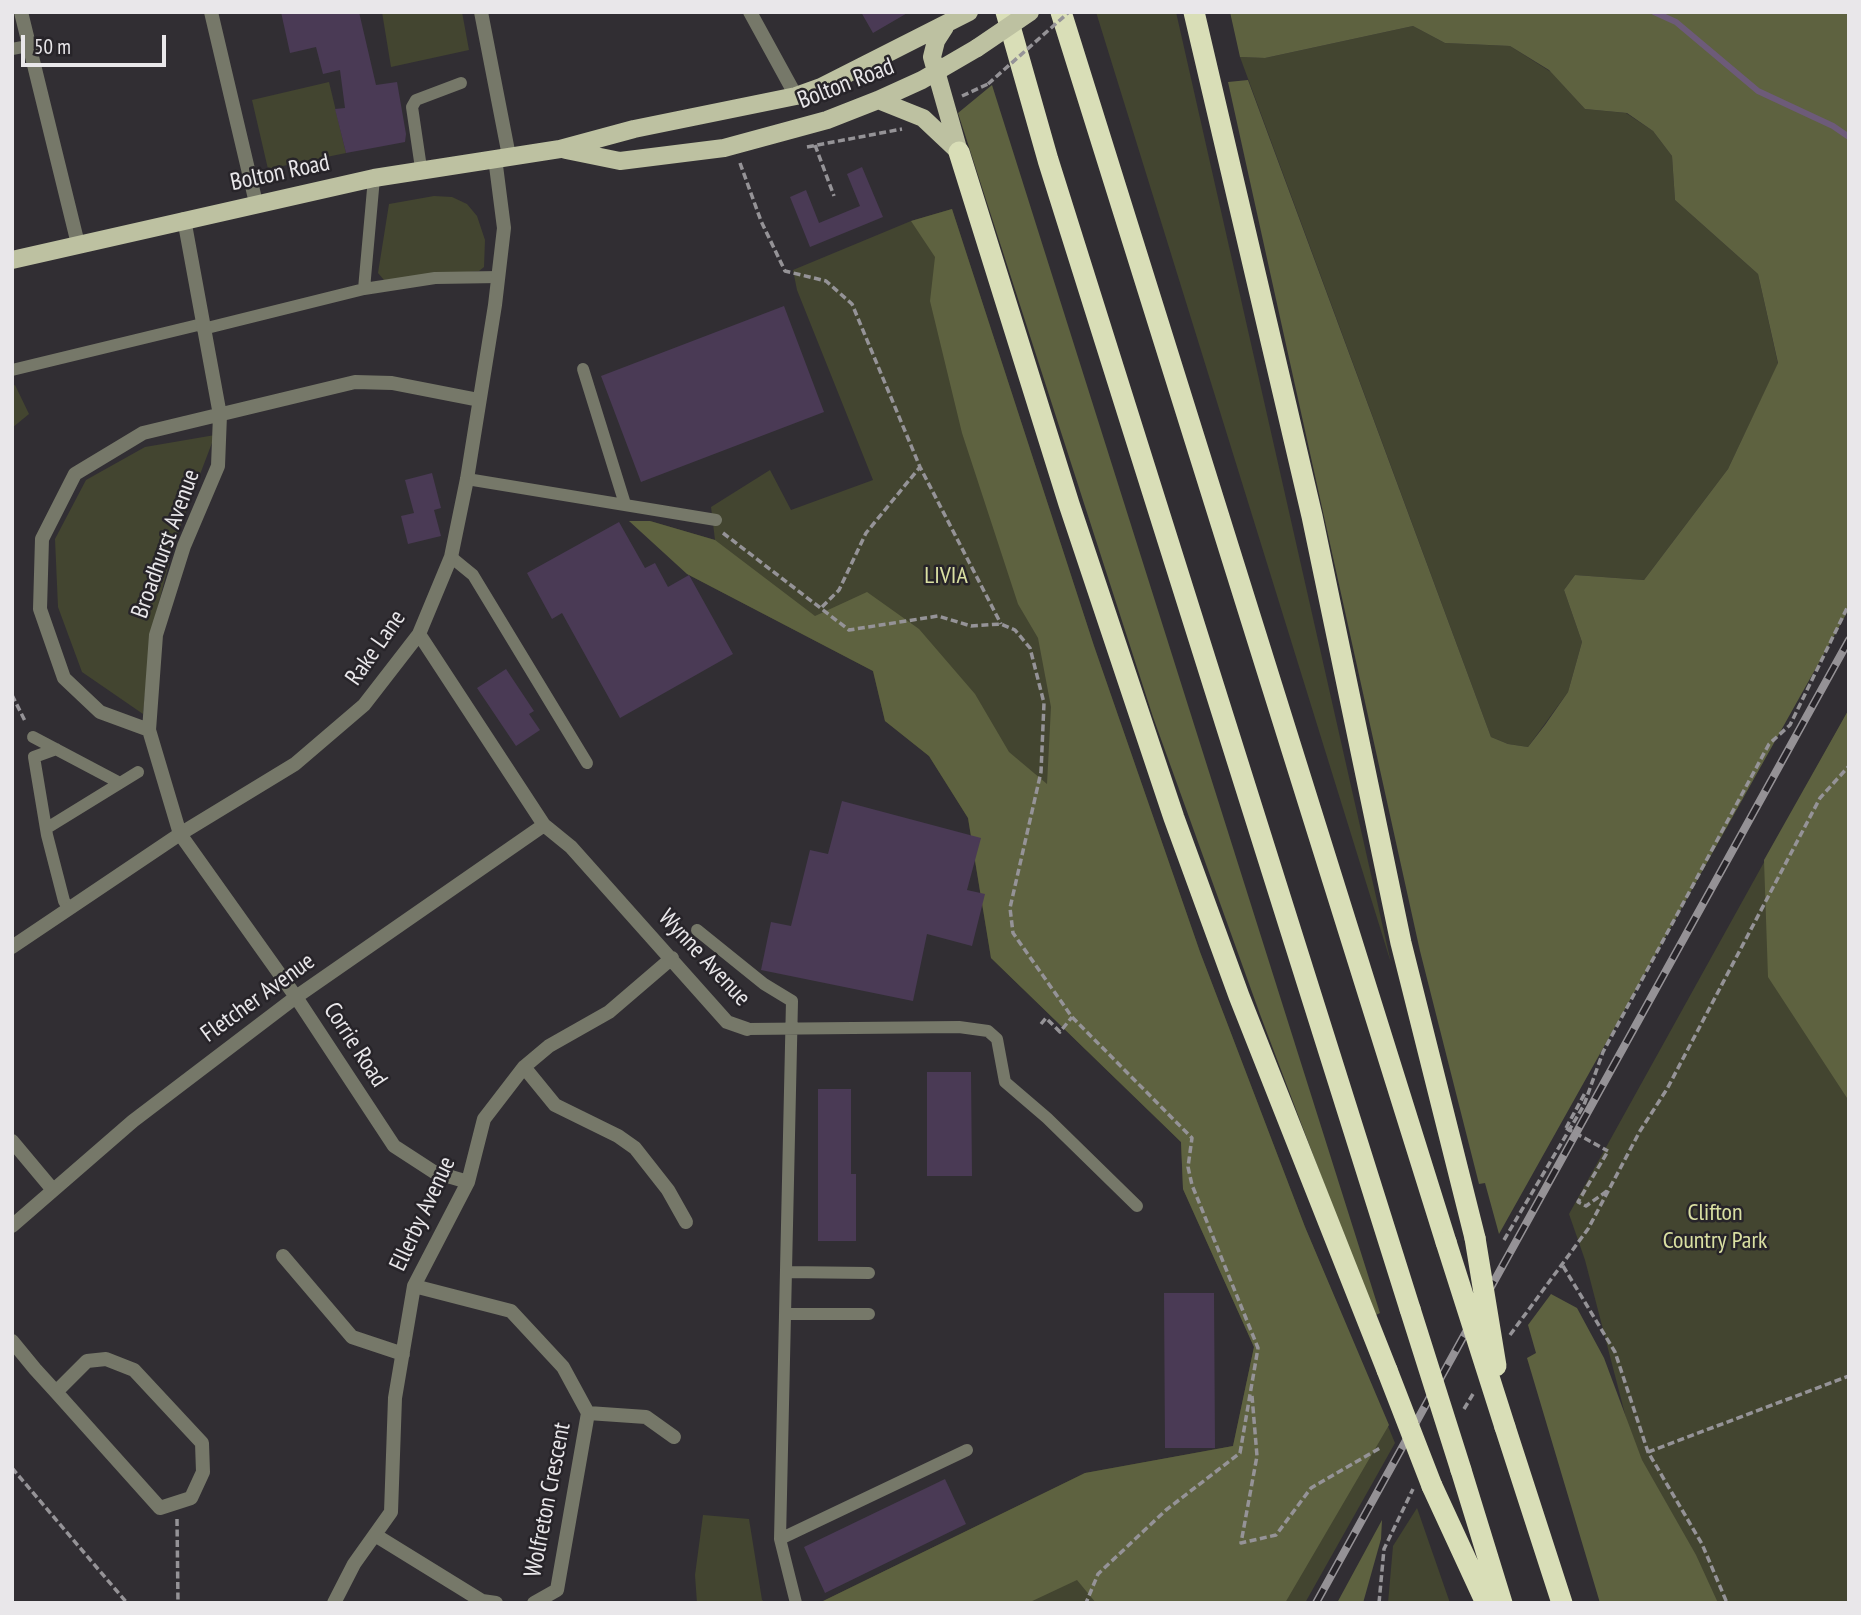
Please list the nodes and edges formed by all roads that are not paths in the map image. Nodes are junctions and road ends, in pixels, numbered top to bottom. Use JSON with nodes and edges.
{"nodes":[{"id":1,"x":21,"y":12,"type":"edge"},
{"id":2,"x":211,"y":12,"type":"edge"},
{"id":3,"x":481,"y":12,"type":"edge"},
{"id":4,"x":750,"y":12,"type":"edge"},
{"id":5,"x":1006,"y":12,"type":"edge"},
{"id":6,"x":1030,"y":12,"type":"edge"},
{"id":7,"x":1061,"y":12,"type":"edge"},
{"id":8,"x":1195,"y":12,"type":"edge"},
{"id":9,"x":968,"y":13,"type":"edge"},
{"id":10,"x":945,"y":27,"type":"junction"},
{"id":11,"x":28,"y":46,"type":"junction"},
{"id":12,"x":12,"y":50,"type":"edge"},
{"id":13,"x":935,"y":72,"type":"junction"},
{"id":14,"x":461,"y":83,"type":"dead end"},
{"id":15,"x":796,"y":96,"type":"junction"},
{"id":16,"x":878,"y":100,"type":"junction"},
{"id":17,"x":560,"y":149,"type":"junction"},
{"id":18,"x":959,"y":152,"type":"junction"},
{"id":19,"x":502,"y":157,"type":"junction"},
{"id":20,"x":421,"y":168,"type":"junction"},
{"id":21,"x":374,"y":178,"type":"junction"},
{"id":22,"x":256,"y":203,"type":"junction"},
{"id":23,"x":184,"y":219,"type":"junction"},
{"id":24,"x":78,"y":243,"type":"junction"},
{"id":25,"x":12,"y":260,"type":"edge"},
{"id":26,"x":499,"y":277,"type":"junction"},
{"id":27,"x":364,"y":289,"type":"junction"},
{"id":28,"x":202,"y":327,"type":"junction"},
{"id":29,"x":583,"y":369,"type":"dead end"},
{"id":30,"x":12,"y":370,"type":"edge"},
{"id":31,"x":479,"y":400,"type":"junction"},
{"id":32,"x":220,"y":415,"type":"junction"},
{"id":33,"x":467,"y":480,"type":"junction"},
{"id":34,"x":625,"y":504,"type":"junction"},
{"id":35,"x":712,"y":519,"type":"road end"},
{"id":36,"x":452,"y":557,"type":"junction"},
{"id":37,"x":419,"y":634,"type":"junction"},
{"id":38,"x":149,"y":730,"type":"junction"},
{"id":39,"x":56,"y":749,"type":"junction"},
{"id":40,"x":34,"y":757,"type":"junction"},
{"id":41,"x":587,"y":763,"type":"dead end"},
{"id":42,"x":138,"y":772,"type":"dead end"},
{"id":43,"x":120,"y":783,"type":"junction"},
{"id":44,"x":544,"y":825,"type":"junction"},
{"id":45,"x":47,"y":828,"type":"junction"},
{"id":46,"x":180,"y":834,"type":"junction"},
{"id":47,"x":69,"y":909,"type":"junction"},
{"id":48,"x":697,"y":930,"type":"dead end"},
{"id":49,"x":12,"y":947,"type":"edge"},
{"id":50,"x":672,"y":958,"type":"junction"},
{"id":51,"x":296,"y":996,"type":"junction"},
{"id":52,"x":794,"y":1028,"type":"junction"},
{"id":53,"x":747,"y":1029,"type":"joint"},
{"id":54,"x":524,"y":1068,"type":"junction"},
{"id":55,"x":12,"y":1141,"type":"edge"},
{"id":56,"x":468,"y":1182,"type":"junction"},
{"id":57,"x":53,"y":1190,"type":"junction"},
{"id":58,"x":1137,"y":1206,"type":"dead end"},
{"id":59,"x":686,"y":1222,"type":"dead end"},
{"id":60,"x":12,"y":1226,"type":"edge"},
{"id":61,"x":283,"y":1256,"type":"dead end"},
{"id":62,"x":786,"y":1272,"type":"junction"},
{"id":63,"x":869,"y":1273,"type":"dead end"},
{"id":64,"x":414,"y":1286,"type":"junction"},
{"id":65,"x":785,"y":1314,"type":"junction"},
{"id":66,"x":869,"y":1314,"type":"dead end"},
{"id":67,"x":12,"y":1341,"type":"edge"},
{"id":68,"x":403,"y":1354,"type":"junction"},
{"id":69,"x":56,"y":1392,"type":"junction"},
{"id":70,"x":588,"y":1413,"type":"junction"},
{"id":71,"x":1505,"y":1427,"type":"junction"},
{"id":72,"x":674,"y":1437,"type":"dead end"},
{"id":73,"x":967,"y":1450,"type":"dead end"},
{"id":74,"x":375,"y":1535,"type":"junction"},
{"id":75,"x":780,"y":1539,"type":"junction"},
{"id":76,"x":542,"y":1601,"type":"edge"},
{"id":77,"x":334,"y":1603,"type":"edge"},
{"id":78,"x":496,"y":1603,"type":"edge"},
{"id":79,"x":796,"y":1603,"type":"edge"},
{"id":80,"x":1486,"y":1603,"type":"edge"},
{"id":81,"x":1502,"y":1603,"type":"edge"},
{"id":82,"x":1562,"y":1603,"type":"edge"}],
"edges":[{"from":1,"to":11,"type":"street"},
{"from":2,"to":22,"type":"street"},
{"from":3,"to":19,"type":"street","name":"Rake Lane"},
{"from":4,"to":15,"type":"street"},
{"from":5,"to":81,"type":"highway","bridge":true},
{"from":6,"to":13,"type":"main road","name":"Bolton Road","bridge":true},
{"from":7,"to":71,"type":"highway","bridge":true},
{"from":8,"to":71,"type":"highway","bridge":true},
{"from":9,"to":10,"type":"main road","name":"Bolton Road"},
{"from":10,"to":13,"type":"main road"},
{"from":10,"to":15,"type":"main road","name":"Bolton Road"},
{"from":11,"to":12,"type":"lane"},
{"from":11,"to":24,"type":"street"},
{"from":13,"to":16,"type":"main road","name":"Bolton Road"},
{"from":13,"to":18,"type":"main road"},
{"from":14,"to":20,"type":"lane"},
{"from":15,"to":17,"type":"main road","name":"Bolton Road"},
{"from":16,"to":17,"type":"main road","name":"Bolton Road"},
{"from":16,"to":18,"type":"main road"},
{"from":17,"to":19,"type":"main road","name":"Bolton Road"},
{"from":18,"to":80,"type":"highway","bridge":true},
{"from":19,"to":20,"type":"main road","name":"Bolton Road"},
{"from":19,"to":26,"type":"street","name":"Rake Lane"},
{"from":20,"to":21,"type":"main road","name":"Bolton Road"},
{"from":21,"to":22,"type":"main road","name":"Bolton Road"},
{"from":21,"to":27,"type":"lane"},
{"from":22,"to":23,"type":"main road","name":"Bolton Road"},
{"from":23,"to":24,"type":"main road","name":"Bolton Road"},
{"from":23,"to":28,"type":"street","name":"Broadhurst Avenue"},
{"from":24,"to":25,"type":"main road","name":"Bolton Road"},
{"from":26,"to":27,"type":"lane"},
{"from":26,"to":31,"type":"street","name":"Rake Lane"},
{"from":27,"to":28,"type":"lane"},
{"from":28,"to":30,"type":"lane"},
{"from":28,"to":32,"type":"street","name":"Broadhurst Avenue"},
{"from":29,"to":34,"type":"lane"},
{"from":31,"to":32,"type":"street"},
{"from":31,"to":33,"type":"street","name":"Rake Lane"},
{"from":32,"to":38,"type":"street","name":"Broadhurst Avenue"},
{"from":32,"to":38,"type":"street"},
{"from":33,"to":34,"type":"lane"},
{"from":33,"to":36,"type":"street","name":"Rake Lane"},
{"from":34,"to":35,"type":"lane"},
{"from":36,"to":37,"type":"street","name":"Rake Lane"},
{"from":36,"to":41,"type":"lane"},
{"from":37,"to":44,"type":"street","name":"Wynne Avenue"},
{"from":37,"to":46,"type":"street","name":"Rake Lane"},
{"from":38,"to":46,"type":"street","name":"Broadhurst Avenue"},
{"from":39,"to":40,"type":"lane"},
{"from":39,"to":40,"type":"lane"},
{"from":39,"to":43,"type":"lane"},
{"from":40,"to":45,"type":"lane"},
{"from":42,"to":43,"type":"lane"},
{"from":43,"to":45,"type":"lane"},
{"from":44,"to":50,"type":"street","name":"Wynne Avenue"},
{"from":44,"to":51,"type":"street","name":"Fletcher Avenue"},
{"from":45,"to":47,"type":"lane"},
{"from":46,"to":47,"type":"street","name":"Rake Lane"},
{"from":46,"to":51,"type":"street","name":"Corrie Road"},
{"from":47,"to":49,"type":"street","name":"Rake Lane"},
{"from":48,"to":52,"type":"lane"},
{"from":50,"to":53,"type":"street","name":"Wynne Avenue"},
{"from":50,"to":54,"type":"street","name":"Ellerby Avenue"},
{"from":51,"to":56,"type":"street","name":"Corrie Road"},
{"from":51,"to":57,"type":"street","name":"Fletcher Avenue"},
{"from":52,"to":53,"type":"lane","name":"Wynne Avenue"},
{"from":52,"to":58,"type":"lane","name":"Wynne Avenue"},
{"from":52,"to":62,"type":"lane"},
{"from":54,"to":56,"type":"street","name":"Ellerby Avenue"},
{"from":54,"to":59,"type":"street"},
{"from":55,"to":57,"type":"street"},
{"from":56,"to":64,"type":"street","name":"Ellerby Avenue"},
{"from":57,"to":60,"type":"street","name":"Fletcher Avenue"},
{"from":61,"to":68,"type":"street"},
{"from":62,"to":63,"type":"lane"},
{"from":62,"to":65,"type":"lane"},
{"from":64,"to":68,"type":"street","name":"Ellerby Avenue"},
{"from":64,"to":70,"type":"street","name":"Wolfreton Crescent"},
{"from":65,"to":66,"type":"lane"},
{"from":65,"to":75,"type":"lane"},
{"from":67,"to":69,"type":"street"},
{"from":68,"to":74,"type":"street","name":"Ellerby Avenue"},
{"from":69,"to":69,"type":"street"},
{"from":70,"to":72,"type":"street"},
{"from":70,"to":76,"type":"street","name":"Wolfreton Crescent"},
{"from":71,"to":82,"type":"highway"},
{"from":73,"to":75,"type":"lane"},
{"from":74,"to":77,"type":"street","name":"Ellerby Avenue"},
{"from":74,"to":78,"type":"street","name":"Wolfreton Crescent"},
{"from":75,"to":79,"type":"lane"}]}
